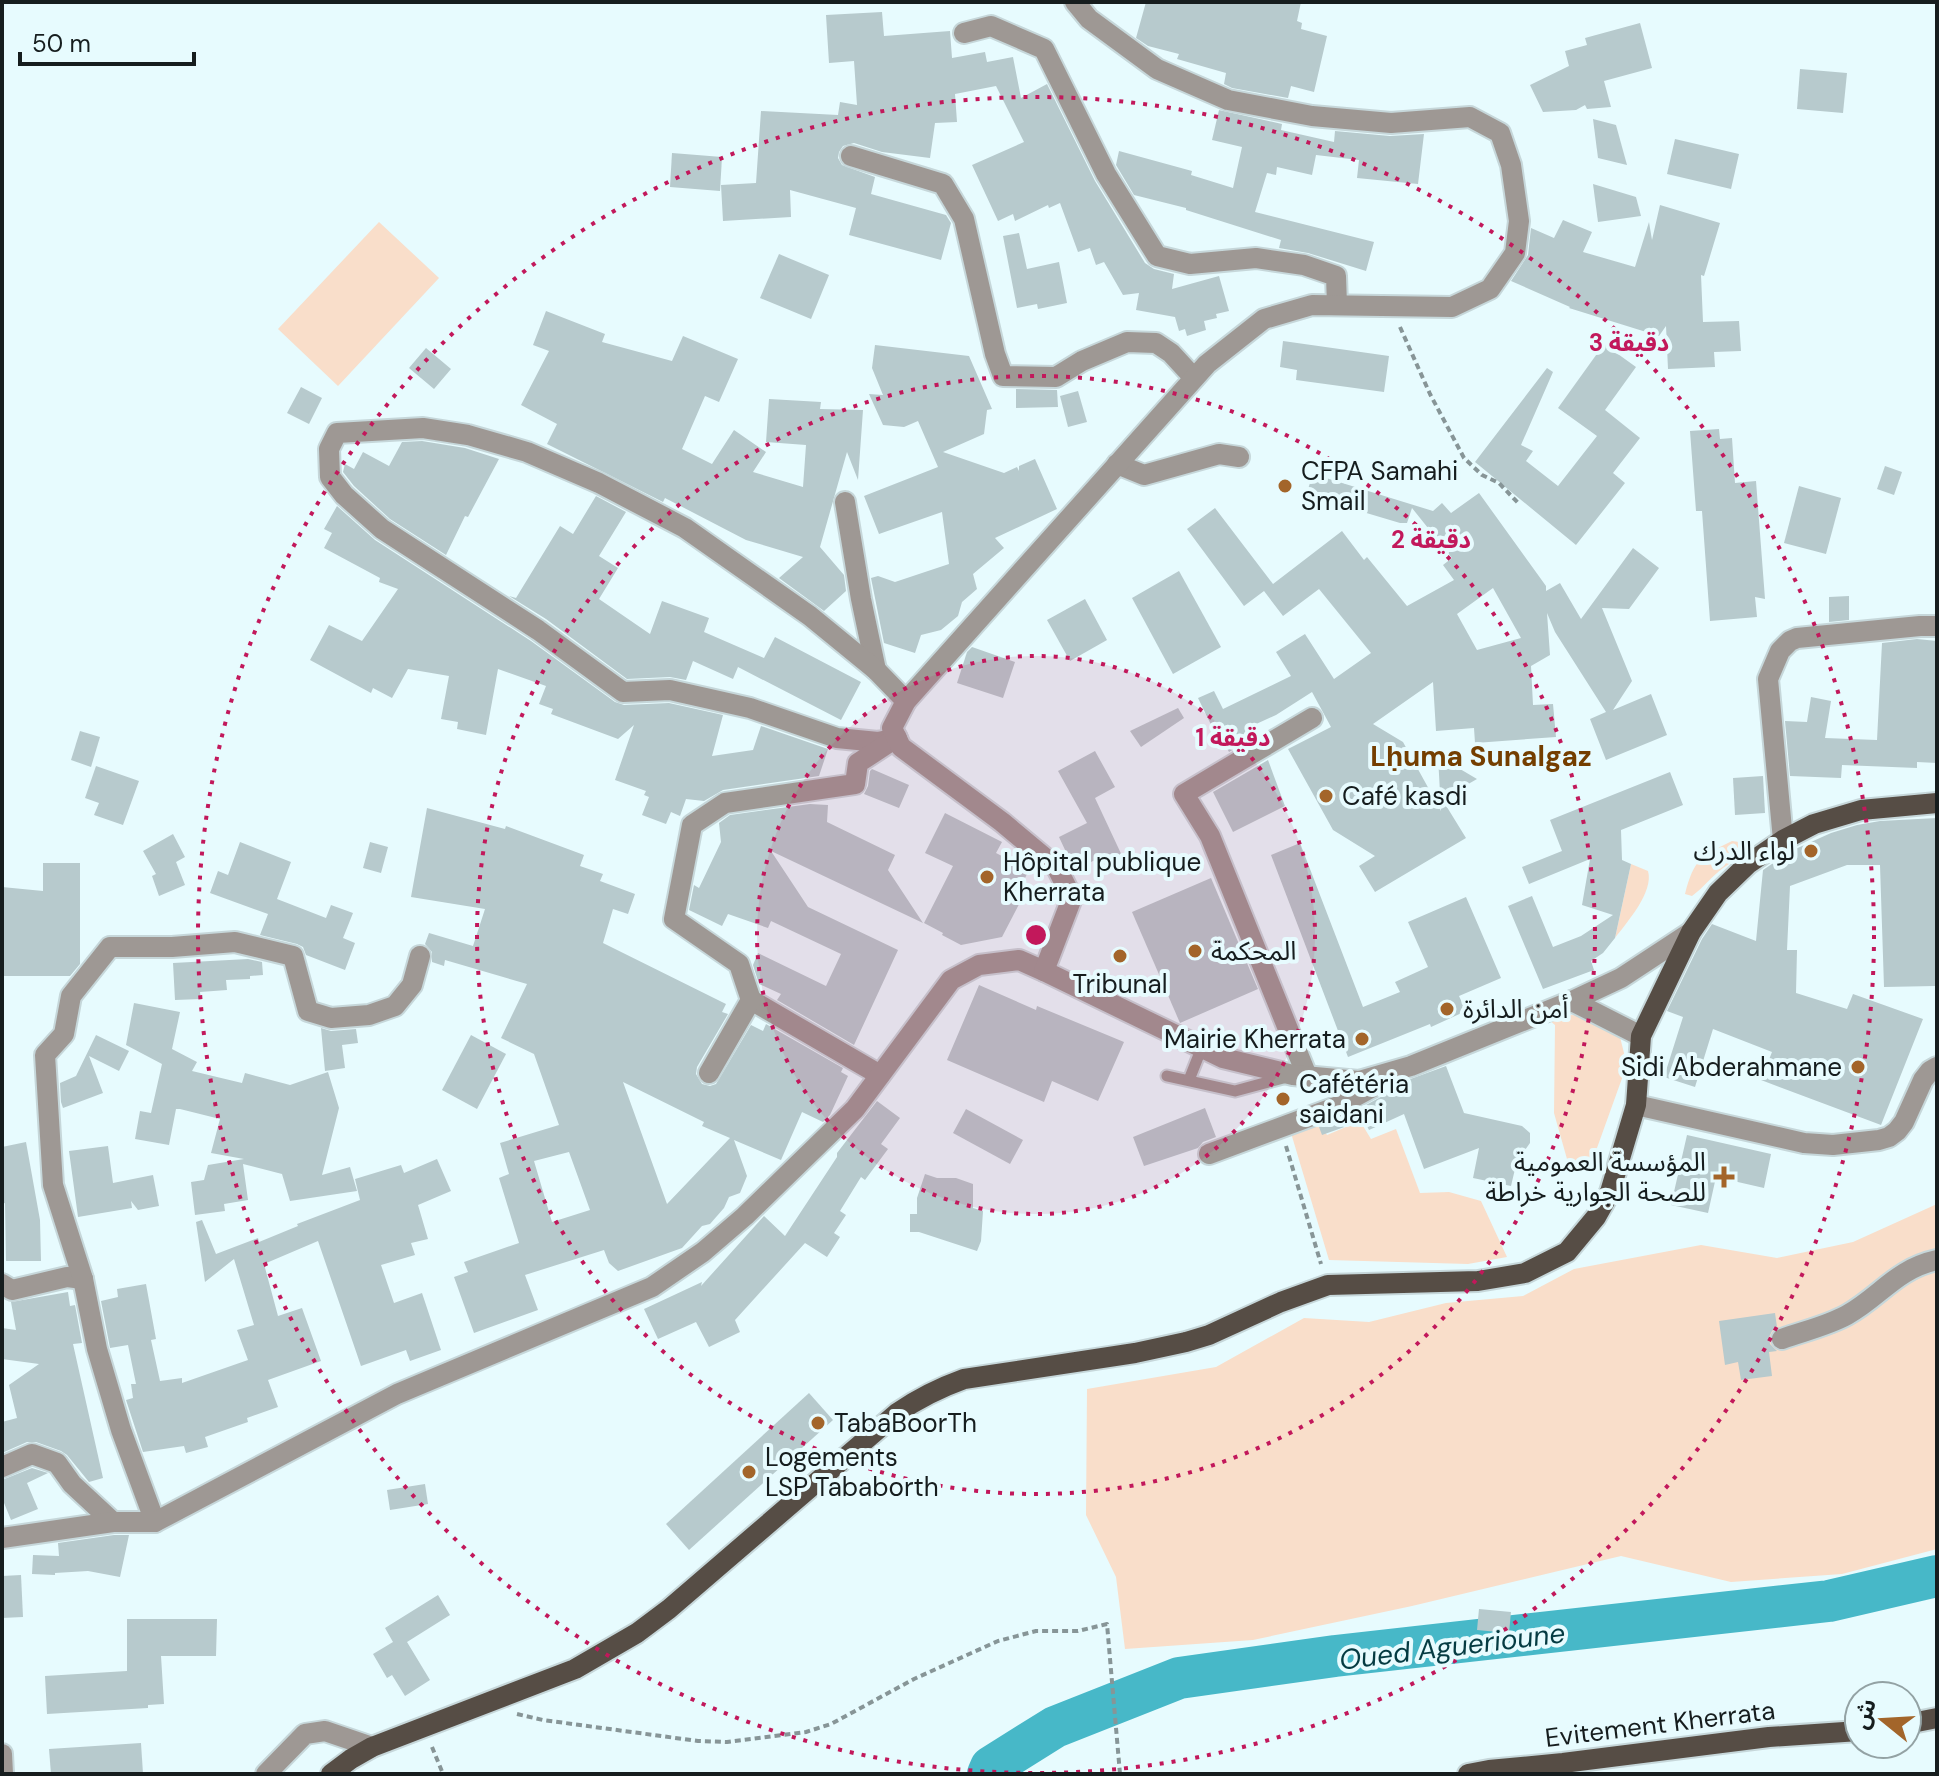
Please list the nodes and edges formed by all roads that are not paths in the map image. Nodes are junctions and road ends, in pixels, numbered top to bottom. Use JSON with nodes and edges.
{"nodes":[{"id":1,"x":1075,"y":2,"type":"edge"},
{"id":2,"x":964,"y":33,"type":"dead end"},
{"id":3,"x":851,"y":156,"type":"dead end"},
{"id":4,"x":1337,"y":305,"type":"junction"},
{"id":5,"x":1194,"y":378,"type":"junction"},
{"id":6,"x":1239,"y":457,"type":"dead end"},
{"id":7,"x":1117,"y":464,"type":"junction"},
{"id":8,"x":845,"y":502,"type":"dead end"},
{"id":9,"x":1937,"y":626,"type":"edge"},
{"id":10,"x":876,"y":670,"type":"junction"},
{"id":11,"x":906,"y":701,"type":"junction"},
{"id":12,"x":1312,"y":718,"type":"dead end"},
{"id":13,"x":897,"y":738,"type":"junction"},
{"id":14,"x":1937,"y":803,"type":"edge"},
{"id":15,"x":1783,"y":840,"type":"junction"},
{"id":16,"x":1691,"y":932,"type":"junction"},
{"id":17,"x":420,"y":956,"type":"dead end"},
{"id":18,"x":1044,"y":971,"type":"junction"},
{"id":19,"x":751,"y":1000,"type":"junction"},
{"id":20,"x":1572,"y":1001,"type":"junction"},
{"id":21,"x":1641,"y":1036,"type":"junction"},
{"id":22,"x":1202,"y":1047,"type":"junction"},
{"id":23,"x":1411,"y":1066,"type":"junction"},
{"id":24,"x":1937,"y":1067,"type":"edge"},
{"id":25,"x":709,"y":1073,"type":"dead end"},
{"id":26,"x":880,"y":1075,"type":"junction"},
{"id":27,"x":1167,"y":1076,"type":"dead end"},
{"id":28,"x":1300,"y":1076,"type":"junction"},
{"id":29,"x":1189,"y":1080,"type":"junction"},
{"id":30,"x":1636,"y":1105,"type":"junction"},
{"id":31,"x":1209,"y":1154,"type":"dead end"},
{"id":32,"x":1937,"y":1260,"type":"edge"},
{"id":33,"x":83,"y":1279,"type":"junction"},
{"id":34,"x":5,"y":1288,"type":"edge"},
{"id":35,"x":1782,"y":1339,"type":"dead end"},
{"id":36,"x":2,"y":1467,"type":"edge"},
{"id":37,"x":113,"y":1522,"type":"junction"},
{"id":38,"x":155,"y":1522,"type":"junction"},
{"id":39,"x":2,"y":1538,"type":"edge"},
{"id":40,"x":1843,"y":1732,"type":"edge"},
{"id":41,"x":372,"y":1747,"type":"junction"},
{"id":42,"x":2,"y":1754,"type":"edge"},
{"id":43,"x":3,"y":1774,"type":"edge"},
{"id":44,"x":266,"y":1774,"type":"edge"},
{"id":45,"x":331,"y":1774,"type":"edge"},
{"id":46,"x":1468,"y":1774,"type":"edge"}],
"edges":[{"from":1,"to":4,"type":"street"},
{"from":2,"to":4,"type":"street"},
{"from":3,"to":5,"type":"street"},
{"from":4,"to":5,"type":"street"},
{"from":5,"to":7,"type":"street"},
{"from":6,"to":7,"type":"street"},
{"from":7,"to":11,"type":"street"},
{"from":8,"to":10,"type":"street"},
{"from":9,"to":15,"type":"street"},
{"from":10,"to":11,"type":"street"},
{"from":10,"to":13,"type":"street"},
{"from":11,"to":13,"type":"street"},
{"from":12,"to":28,"type":"street"},
{"from":13,"to":18,"type":"street"},
{"from":13,"to":19,"type":"street"},
{"from":14,"to":15,"type":"main road"},
{"from":15,"to":16,"type":"main road"},
{"from":16,"to":20,"type":"street"},
{"from":16,"to":21,"type":"main road"},
{"from":17,"to":33,"type":"street"},
{"from":18,"to":22,"type":"street"},
{"from":18,"to":26,"type":"street"},
{"from":19,"to":25,"type":"street"},
{"from":19,"to":26,"type":"street"},
{"from":20,"to":21,"type":"street"},
{"from":20,"to":23,"type":"street"},
{"from":21,"to":30,"type":"main road"},
{"from":22,"to":28,"type":"street"},
{"from":22,"to":29,"type":"lane"},
{"from":23,"to":28,"type":"street"},
{"from":23,"to":31,"type":"street"},
{"from":24,"to":30,"type":"street"},
{"from":26,"to":38,"type":"street"},
{"from":27,"to":29,"type":"lane"},
{"from":28,"to":29,"type":"lane"},
{"from":30,"to":41,"type":"main road"},
{"from":32,"to":35,"type":"street"},
{"from":33,"to":34,"type":"street"},
{"from":33,"to":38,"type":"street"},
{"from":36,"to":37,"type":"street"},
{"from":37,"to":38,"type":"street"},
{"from":37,"to":39,"type":"street"},
{"from":40,"to":46,"type":"main road","name":"Evitement Kherrata"},
{"from":41,"to":44,"type":"street"},
{"from":41,"to":45,"type":"main road"},
{"from":42,"to":43,"type":"street"}]}
